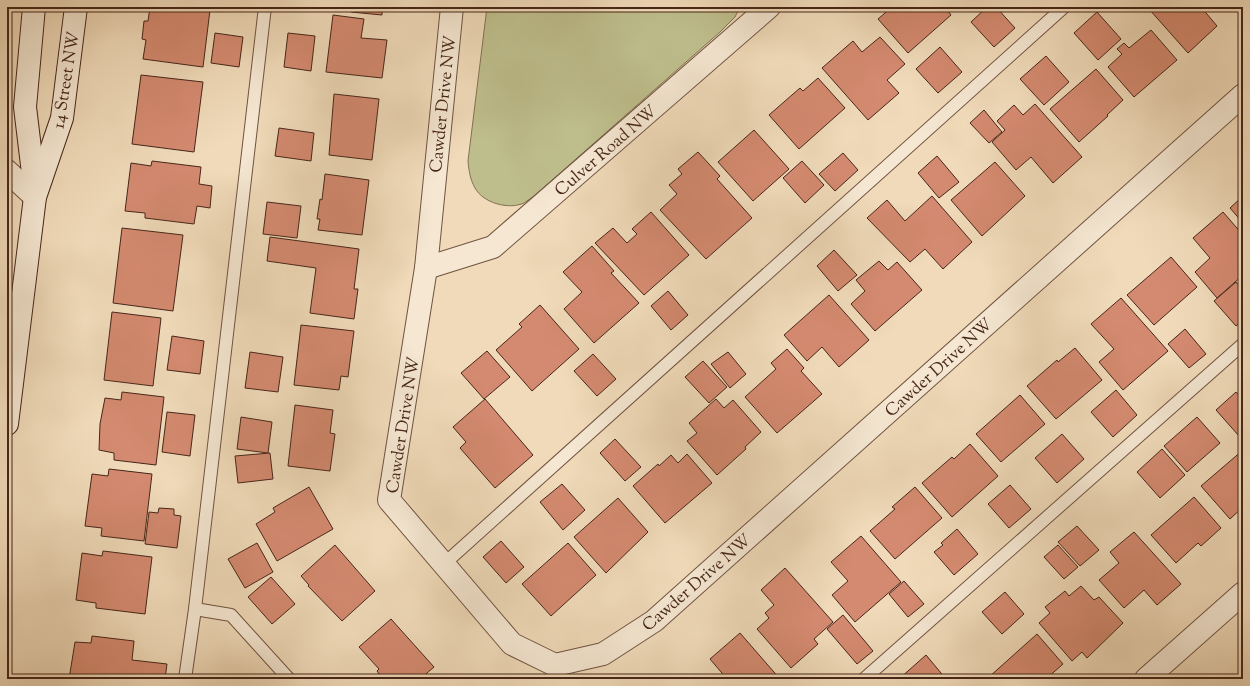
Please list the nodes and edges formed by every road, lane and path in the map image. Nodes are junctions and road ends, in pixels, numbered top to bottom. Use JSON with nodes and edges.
{"nodes":[{"id":1,"x":34,"y":7,"type":"edge"},
{"id":2,"x":76,"y":7,"type":"edge"},
{"id":3,"x":265,"y":7,"type":"edge"},
{"id":4,"x":452,"y":7,"type":"edge"},
{"id":5,"x":769,"y":7,"type":"edge"},
{"id":6,"x":1064,"y":7,"type":"edge"},
{"id":7,"x":1243,"y":95,"type":"edge"},
{"id":8,"x":7,"y":171,"type":"edge"},
{"id":9,"x":35,"y":197,"type":"junction"},
{"id":10,"x":426,"y":268,"type":"junction"},
{"id":11,"x":1243,"y":344,"type":"edge"},
{"id":12,"x":7,"y":424,"type":"edge"},
{"id":13,"x":444,"y":564,"type":"junction"},
{"id":14,"x":1243,"y":593,"type":"edge"},
{"id":15,"x":194,"y":609,"type":"junction"},
{"id":16,"x":185,"y":679,"type":"edge"},
{"id":17,"x":289,"y":679,"type":"edge"},
{"id":18,"x":864,"y":679,"type":"edge"},
{"id":19,"x":1146,"y":679,"type":"edge"}],
"edges":[{"from":1,"to":9,"type":"street","name":"14 Street NW"},
{"from":2,"to":9,"type":"street","name":"14 Street NW"},
{"from":3,"to":15,"type":"lane"},
{"from":4,"to":10,"type":"street","name":"Cawder Drive NW"},
{"from":5,"to":10,"type":"street","name":"Culver Road NW"},
{"from":6,"to":13,"type":"lane"},
{"from":7,"to":13,"type":"street","name":"Cawder Drive NW"},
{"from":8,"to":9,"type":"street"},
{"from":9,"to":12,"type":"street","name":"14 Street NW"},
{"from":10,"to":13,"type":"street","name":"Cawder Drive NW"},
{"from":11,"to":18,"type":"lane"},
{"from":14,"to":19,"type":"street"},
{"from":15,"to":16,"type":"lane"},
{"from":15,"to":17,"type":"lane"}]}
